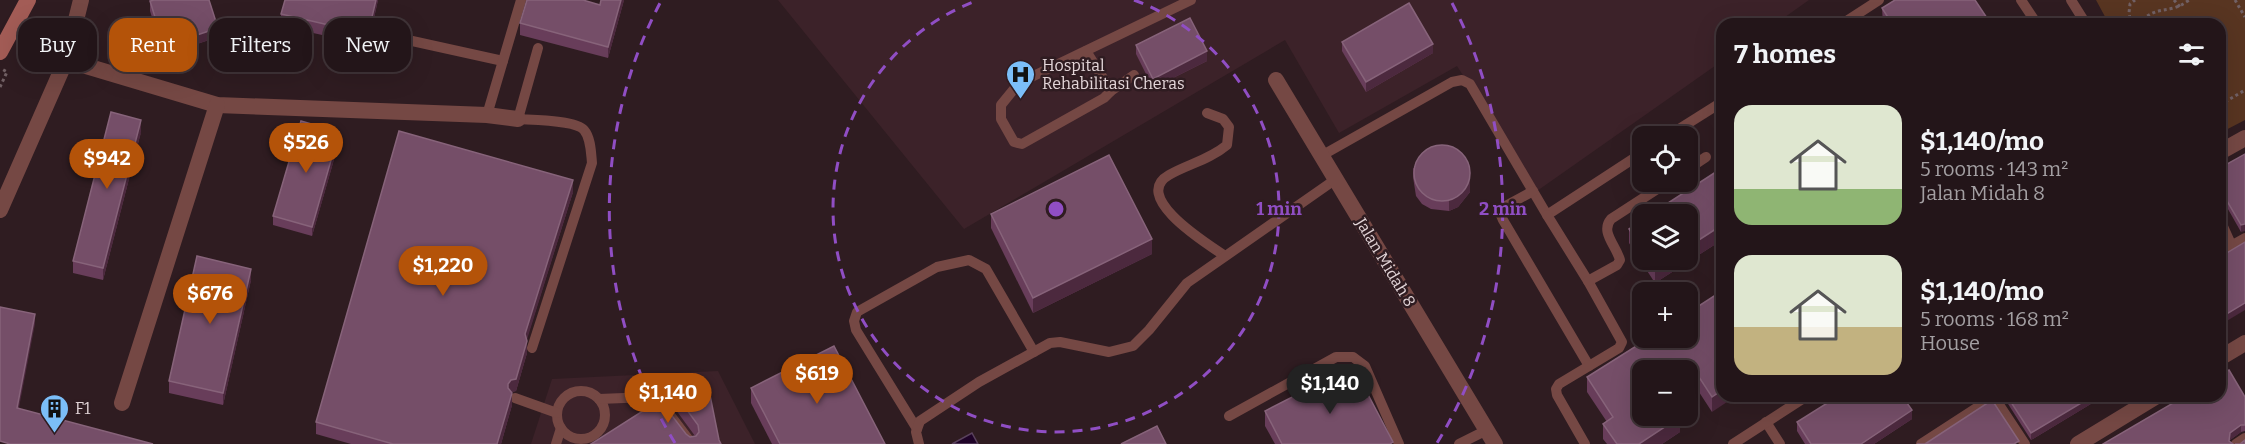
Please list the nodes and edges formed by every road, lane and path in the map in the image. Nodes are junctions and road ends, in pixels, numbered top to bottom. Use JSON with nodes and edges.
{"nodes":[{"id":1,"x":28,"y":0,"type":"edge"},
{"id":2,"x":81,"y":0,"type":"edge"},
{"id":3,"x":521,"y":0,"type":"edge"},
{"id":4,"x":1191,"y":0,"type":"edge"},
{"id":5,"x":1879,"y":0,"type":"edge"},
{"id":6,"x":2021,"y":0,"type":"edge"},
{"id":7,"x":2071,"y":0,"type":"edge"},
{"id":8,"x":2135,"y":0,"type":"edge"},
{"id":9,"x":2174,"y":0,"type":"edge"},
{"id":10,"x":2188,"y":0,"type":"edge"},
{"id":11,"x":2235,"y":0,"type":"edge"},
{"id":12,"x":2180,"y":7,"type":"junction"},
{"id":13,"x":2245,"y":17,"type":"edge"},
{"id":14,"x":76,"y":18,"type":"edge"},
{"id":15,"x":1851,"y":18,"type":"edge"},
{"id":16,"x":2033,"y":18,"type":"edge"},
{"id":17,"x":2082,"y":18,"type":"edge"},
{"id":18,"x":2130,"y":18,"type":"edge"},
{"id":19,"x":2144,"y":18,"type":"edge"},
{"id":20,"x":411,"y":41,"type":"edge"},
{"id":21,"x":538,"y":48,"type":"dead end"},
{"id":22,"x":1086,"y":51,"type":"junction"},
{"id":23,"x":0,"y":52,"type":"edge"},
{"id":24,"x":503,"y":61,"type":"junction"},
{"id":25,"x":97,"y":69,"type":"edge"},
{"id":26,"x":7,"y":72,"type":"dead end"},
{"id":27,"x":61,"y":72,"type":"edge"},
{"id":28,"x":1134,"y":75,"type":"dead end"},
{"id":29,"x":1276,"y":80,"type":"dead end"},
{"id":30,"x":0,"y":87,"type":"edge"},
{"id":31,"x":2245,"y":90,"type":"edge"},
{"id":32,"x":1111,"y":91,"type":"junction"},
{"id":33,"x":2226,"y":101,"type":"edge"},
{"id":34,"x":217,"y":105,"type":"junction"},
{"id":35,"x":1716,"y":106,"type":"edge"},
{"id":36,"x":1207,"y":113,"type":"dead end"},
{"id":37,"x":487,"y":115,"type":"junction"},
{"id":38,"x":518,"y":118,"type":"junction"},
{"id":39,"x":1684,"y":126,"type":"edge"},
{"id":40,"x":2245,"y":138,"type":"edge"},
{"id":41,"x":2226,"y":149,"type":"edge"},
{"id":42,"x":1321,"y":156,"type":"junction"},
{"id":43,"x":1706,"y":157,"type":"dead end"},
{"id":44,"x":1632,"y":160,"type":"edge"},
{"id":45,"x":1698,"y":162,"type":"edge"},
{"id":46,"x":1336,"y":179,"type":"junction"},
{"id":47,"x":1533,"y":191,"type":"junction"},
{"id":48,"x":1653,"y":192,"type":"edge"},
{"id":49,"x":0,"y":210,"type":"edge"},
{"id":50,"x":1547,"y":215,"type":"junction"},
{"id":51,"x":2245,"y":238,"type":"edge"},
{"id":52,"x":2226,"y":248,"type":"edge"},
{"id":53,"x":1225,"y":256,"type":"junction"},
{"id":54,"x":1588,"y":281,"type":"junction"},
{"id":55,"x":2245,"y":343,"type":"edge"},
{"id":56,"x":532,"y":348,"type":"dead end"},
{"id":57,"x":1034,"y":352,"type":"junction"},
{"id":58,"x":2226,"y":354,"type":"edge"},
{"id":59,"x":1589,"y":366,"type":"junction"},
{"id":60,"x":515,"y":398,"type":"dead end"},
{"id":61,"x":599,"y":399,"type":"junction"},
{"id":62,"x":1798,"y":402,"type":"edge"},
{"id":63,"x":1986,"y":402,"type":"edge"},
{"id":64,"x":1999,"y":402,"type":"edge"},
{"id":65,"x":2148,"y":402,"type":"edge"},
{"id":66,"x":122,"y":404,"type":"dead end"},
{"id":67,"x":557,"y":413,"type":"junction"},
{"id":68,"x":1229,"y":416,"type":"dead end"},
{"id":69,"x":1766,"y":422,"type":"junction"},
{"id":70,"x":561,"y":428,"type":"junction"},
{"id":71,"x":917,"y":429,"type":"junction"},
{"id":72,"x":1491,"y":437,"type":"edge"},
{"id":73,"x":2245,"y":438,"type":"edge"},
{"id":74,"x":586,"y":441,"type":"edge"},
{"id":75,"x":2083,"y":443,"type":"edge"},
{"id":76,"x":556,"y":444,"type":"edge"},
{"id":77,"x":692,"y":444,"type":"edge"},
{"id":78,"x":919,"y":444,"type":"edge"},
{"id":79,"x":1399,"y":444,"type":"edge"},
{"id":80,"x":1460,"y":444,"type":"edge"},
{"id":81,"x":1585,"y":444,"type":"edge"},
{"id":82,"x":1733,"y":444,"type":"edge"},
{"id":83,"x":1780,"y":444,"type":"edge"},
{"id":84,"x":1921,"y":444,"type":"edge"},
{"id":85,"x":2025,"y":444,"type":"edge"},
{"id":86,"x":2236,"y":444,"type":"edge"}],
"edges":[{"from":1,"to":23,"type":"main road"},
{"from":2,"to":14,"type":"street"},
{"from":3,"to":24,"type":"lane"},
{"from":4,"to":22,"type":"lane"},
{"from":5,"to":15,"type":"lane"},
{"from":6,"to":16,"type":"lane"},
{"from":7,"to":17,"type":"lane"},
{"from":8,"to":18,"type":"path"},
{"from":9,"to":12,"type":"path"},
{"from":10,"to":12,"type":"path"},
{"from":11,"to":13,"type":"path"},
{"from":12,"to":19,"type":"path"},
{"from":20,"to":24,"type":"lane"},
{"from":21,"to":38,"type":"lane"},
{"from":22,"to":32,"type":"lane"},
{"from":22,"to":32,"type":"lane"},
{"from":24,"to":37,"type":"lane"},
{"from":25,"to":34,"type":"street"},
{"from":26,"to":30,"type":"path"},
{"from":27,"to":49,"type":"street"},
{"from":28,"to":32,"type":"lane"},
{"from":29,"to":42,"type":"street","name":"Jalan Midah 8"},
{"from":31,"to":33,"type":"path"},
{"from":34,"to":37,"type":"street"},
{"from":34,"to":66,"type":"street"},
{"from":35,"to":39,"type":"lane"},
{"from":36,"to":53,"type":"lane"},
{"from":37,"to":38,"type":"street"},
{"from":38,"to":56,"type":"lane"},
{"from":40,"to":41,"type":"street"},
{"from":42,"to":46,"type":"street","name":"Jalan Midah 8"},
{"from":42,"to":47,"type":"lane"},
{"from":43,"to":45,"type":"lane"},
{"from":44,"to":50,"type":"lane"},
{"from":46,"to":53,"type":"lane"},
{"from":46,"to":72,"type":"street","name":"Jalan Midah 8"},
{"from":47,"to":50,"type":"lane"},
{"from":47,"to":59,"type":"lane"},
{"from":48,"to":54,"type":"lane"},
{"from":50,"to":54,"type":"lane"},
{"from":51,"to":52,"type":"lane"},
{"from":53,"to":57,"type":"lane"},
{"from":54,"to":59,"type":"lane"},
{"from":55,"to":58,"type":"street"},
{"from":57,"to":71,"type":"lane"},
{"from":57,"to":71,"type":"lane"},
{"from":59,"to":81,"type":"lane"},
{"from":60,"to":67,"type":"lane"},
{"from":61,"to":67,"type":"lane"},
{"from":61,"to":74,"type":"lane"},
{"from":61,"to":77,"type":"lane"},
{"from":62,"to":69,"type":"lane"},
{"from":63,"to":84,"type":"lane"},
{"from":64,"to":85,"type":"lane"},
{"from":65,"to":75,"type":"street"},
{"from":67,"to":70,"type":"lane"},
{"from":68,"to":79,"type":"lane"},
{"from":69,"to":82,"type":"lane"},
{"from":69,"to":83,"type":"lane"},
{"from":70,"to":74,"type":"lane"},
{"from":70,"to":76,"type":"lane"},
{"from":71,"to":78,"type":"lane"},
{"from":72,"to":80,"type":"lane"},
{"from":73,"to":86,"type":"lane"}]}
